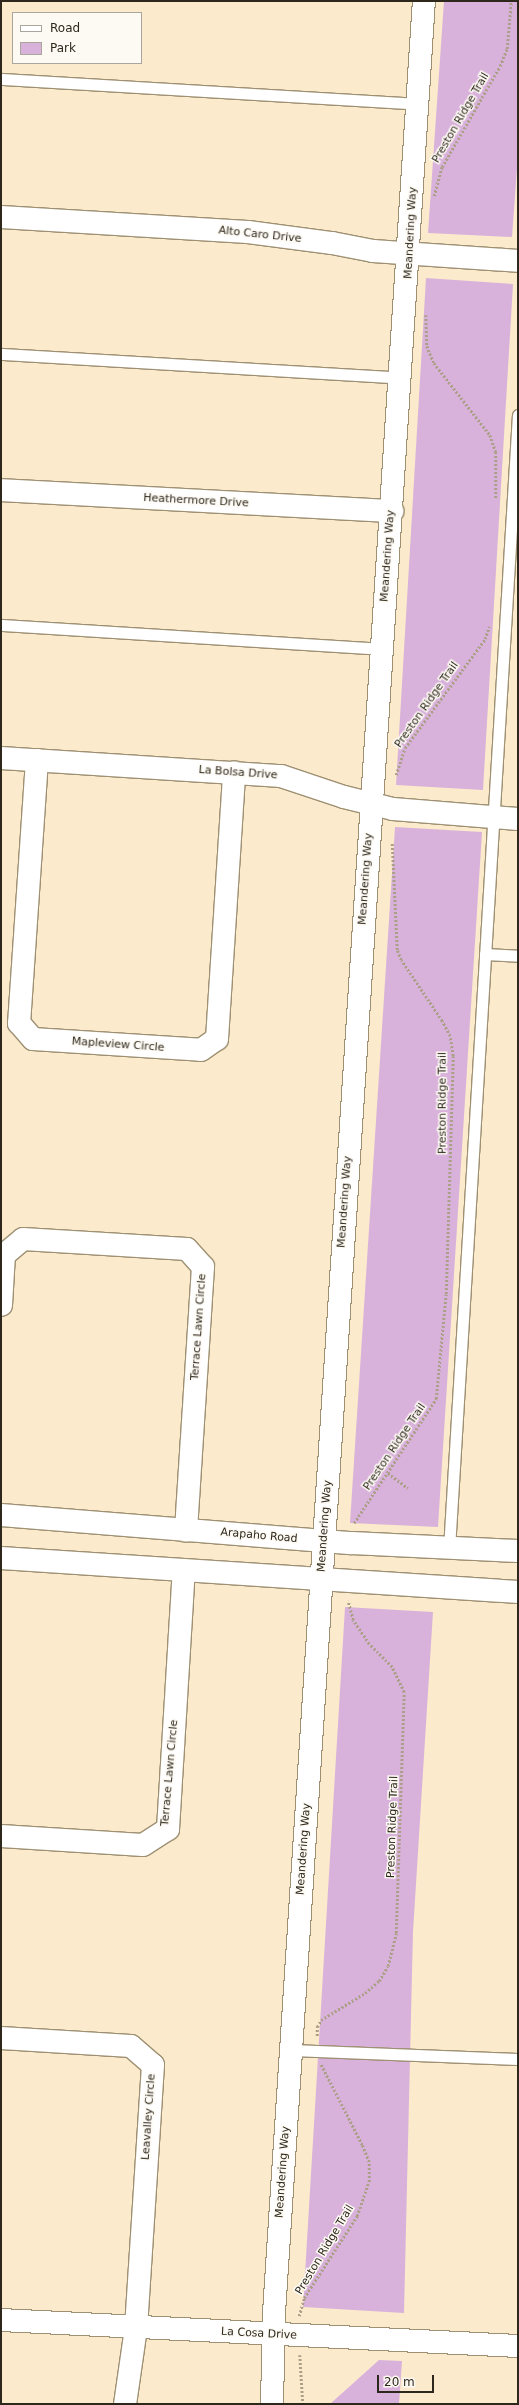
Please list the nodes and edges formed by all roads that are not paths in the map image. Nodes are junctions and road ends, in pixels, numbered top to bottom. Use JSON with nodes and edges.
{"nodes":[{"id":1,"x":424,"y":1,"type":"edge"},
{"id":2,"x":1,"y":79,"type":"edge"},
{"id":3,"x":418,"y":104,"type":"junction"},
{"id":4,"x":1,"y":217,"type":"edge"},
{"id":5,"x":410,"y":254,"type":"junction"},
{"id":6,"x":518,"y":261,"type":"edge"},
{"id":7,"x":1,"y":354,"type":"edge"},
{"id":8,"x":401,"y":378,"type":"junction"},
{"id":9,"x":518,"y":415,"type":"edge"},
{"id":10,"x":1,"y":490,"type":"edge"},
{"id":11,"x":392,"y":511,"type":"junction"},
{"id":12,"x":1,"y":625,"type":"edge"},
{"id":13,"x":382,"y":649,"type":"junction"},
{"id":14,"x":1,"y":758,"type":"edge"},
{"id":15,"x":37,"y":760,"type":"junction"},
{"id":16,"x":234,"y":773,"type":"junction"},
{"id":17,"x":371,"y":804,"type":"junction"},
{"id":18,"x":494,"y":818,"type":"junction"},
{"id":19,"x":518,"y":819,"type":"edge"},
{"id":20,"x":485,"y":954,"type":"junction"},
{"id":21,"x":518,"y":956,"type":"edge"},
{"id":22,"x":1,"y":1305,"type":"edge"},
{"id":23,"x":1,"y":1515,"type":"edge"},
{"id":24,"x":186,"y":1530,"type":"junction"},
{"id":25,"x":324,"y":1541,"type":"junction"},
{"id":26,"x":449,"y":1548,"type":"junction"},
{"id":27,"x":518,"y":1551,"type":"edge"},
{"id":28,"x":1,"y":1558,"type":"edge"},
{"id":29,"x":184,"y":1570,"type":"junction"},
{"id":30,"x":322,"y":1579,"type":"junction"},
{"id":31,"x":518,"y":1592,"type":"edge"},
{"id":32,"x":1,"y":1836,"type":"edge"},
{"id":33,"x":1,"y":2038,"type":"edge"},
{"id":34,"x":291,"y":2050,"type":"junction"},
{"id":35,"x":518,"y":2059,"type":"edge"},
{"id":36,"x":1,"y":2320,"type":"edge"},
{"id":37,"x":136,"y":2328,"type":"junction"},
{"id":38,"x":274,"y":2334,"type":"junction"},
{"id":39,"x":518,"y":2346,"type":"edge"},
{"id":40,"x":125,"y":2404,"type":"edge"},
{"id":41,"x":272,"y":2404,"type":"edge"}],
"edges":[{"from":1,"to":3,"type":"street","name":"Meandering Way"},
{"from":2,"to":3,"type":"lane"},
{"from":3,"to":5,"type":"street","name":"Meandering Way"},
{"from":4,"to":5,"type":"street","name":"Alto Caro Drive"},
{"from":5,"to":6,"type":"street","name":"Alto Caro Drive"},
{"from":5,"to":8,"type":"street","name":"Meandering Way"},
{"from":7,"to":8,"type":"lane"},
{"from":8,"to":11,"type":"street","name":"Meandering Way"},
{"from":9,"to":18,"type":"lane"},
{"from":10,"to":11,"type":"street","name":"Heathermore Drive"},
{"from":11,"to":13,"type":"street","name":"Meandering Way"},
{"from":12,"to":13,"type":"lane"},
{"from":13,"to":17,"type":"street","name":"Meandering Way"},
{"from":14,"to":15,"type":"street","name":"La Bolsa Drive"},
{"from":15,"to":16,"type":"street","name":"La Bolsa Drive"},
{"from":15,"to":16,"type":"street","name":"Mapleview Circle"},
{"from":16,"to":17,"type":"street","name":"La Bolsa Drive"},
{"from":17,"to":18,"type":"street","name":"La Bolsa Drive"},
{"from":17,"to":25,"type":"street","name":"Meandering Way"},
{"from":18,"to":19,"type":"street","name":"La Bolsa Drive"},
{"from":18,"to":20,"type":"lane"},
{"from":20,"to":21,"type":"lane"},
{"from":20,"to":26,"type":"lane"},
{"from":22,"to":24,"type":"street","name":"Terrace Lawn Circle"},
{"from":23,"to":24,"type":"street","name":"Arapaho Road"},
{"from":24,"to":25,"type":"street","name":"Arapaho Road"},
{"from":25,"to":26,"type":"street","name":"Arapaho Road"},
{"from":25,"to":30,"type":"street","name":"Meandering Way"},
{"from":26,"to":27,"type":"street","name":"Arapaho Road"},
{"from":28,"to":29,"type":"street"},
{"from":29,"to":30,"type":"street"},
{"from":29,"to":32,"type":"street","name":"Terrace Lawn Circle"},
{"from":30,"to":31,"type":"street"},
{"from":30,"to":34,"type":"street","name":"Meandering Way"},
{"from":33,"to":37,"type":"street","name":"Leavalley Circle"},
{"from":34,"to":35,"type":"lane"},
{"from":34,"to":38,"type":"street","name":"Meandering Way"},
{"from":36,"to":37,"type":"street","name":"La Cosa Drive"},
{"from":37,"to":38,"type":"street","name":"La Cosa Drive"},
{"from":37,"to":40,"type":"street"},
{"from":38,"to":39,"type":"street","name":"La Cosa Drive"},
{"from":38,"to":41,"type":"street","name":"Meandering Way"}]}
